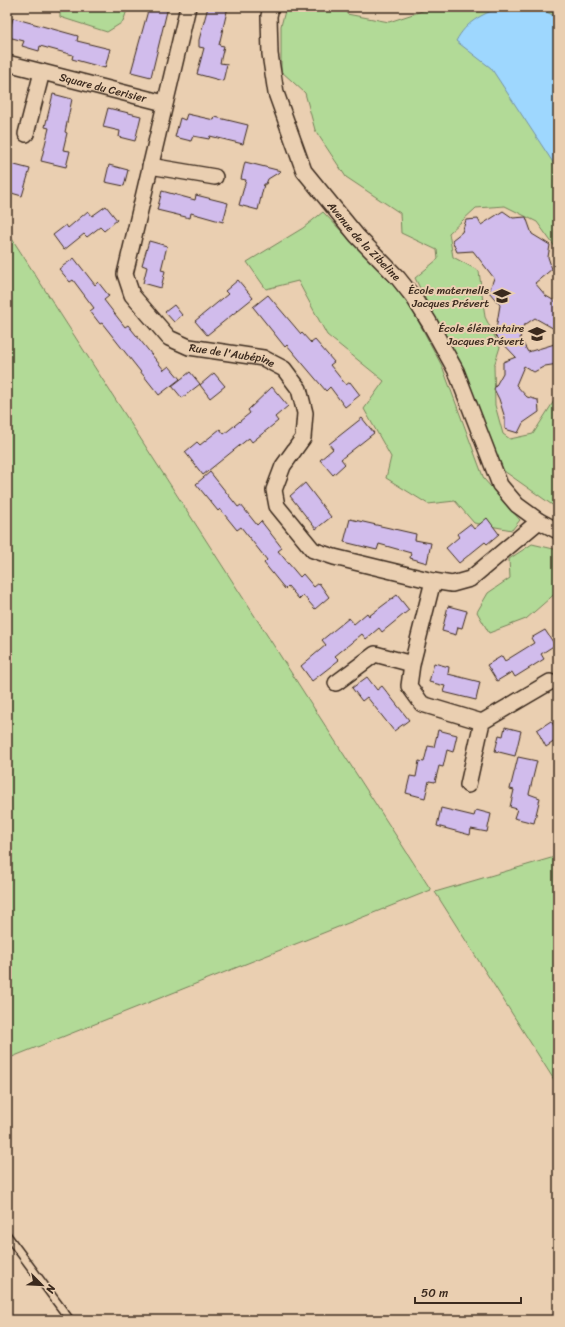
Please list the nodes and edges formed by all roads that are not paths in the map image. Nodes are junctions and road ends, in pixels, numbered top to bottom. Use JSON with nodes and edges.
{"nodes":[{"id":1,"x":188,"y":7,"type":"edge"},
{"id":2,"x":271,"y":7,"type":"edge"},
{"id":3,"x":7,"y":63,"type":"edge"},
{"id":4,"x":42,"y":72,"type":"junction"},
{"id":5,"x":164,"y":103,"type":"junction"},
{"id":6,"x":26,"y":134,"type":"dead end"},
{"id":7,"x":150,"y":166,"type":"junction"},
{"id":8,"x":215,"y":177,"type":"dead end"},
{"id":9,"x":539,"y":521,"type":"junction"},
{"id":10,"x":558,"y":531,"type":"edge"},
{"id":11,"x":433,"y":581,"type":"junction"},
{"id":12,"x":412,"y":664,"type":"junction"},
{"id":13,"x":550,"y":682,"type":"dead end"},
{"id":14,"x":336,"y":683,"type":"dead end"},
{"id":15,"x":482,"y":722,"type":"junction"},
{"id":16,"x":468,"y":785,"type":"dead end"},
{"id":17,"x":7,"y":1235,"type":"edge"},
{"id":18,"x":70,"y":1320,"type":"edge"}],
"edges":[{"from":1,"to":5,"type":"street","name":"Rue de l'Aubépine"},
{"from":2,"to":9,"type":"street","name":"Avenue de la Zibeline"},
{"from":3,"to":4,"type":"street","name":"Square du Cerisier"},
{"from":4,"to":5,"type":"street","name":"Square du Cerisier"},
{"from":4,"to":6,"type":"street"},
{"from":5,"to":7,"type":"street","name":"Rue de l'Aubépine"},
{"from":7,"to":8,"type":"street"},
{"from":7,"to":11,"type":"street","name":"Rue de l'Aubépine"},
{"from":9,"to":10,"type":"street","name":"Avenue de la Zibeline"},
{"from":9,"to":11,"type":"street","name":"Rue de l'Aubépine"},
{"from":11,"to":12,"type":"street"},
{"from":12,"to":14,"type":"street"},
{"from":12,"to":15,"type":"street"},
{"from":13,"to":15,"type":"street"},
{"from":15,"to":16,"type":"street"},
{"from":17,"to":18,"type":"lane"}]}
